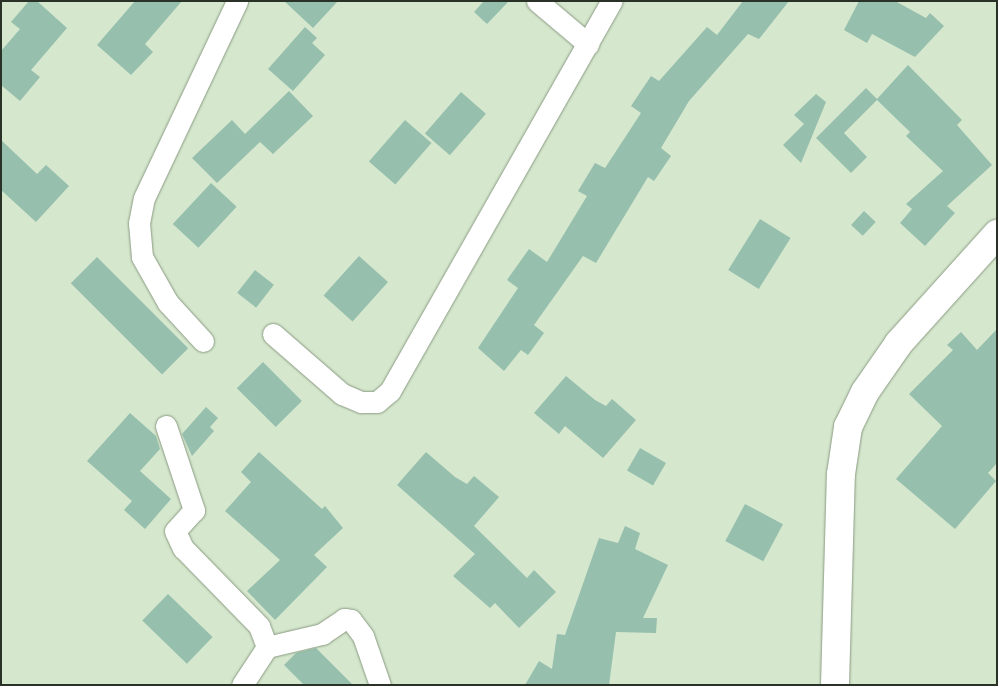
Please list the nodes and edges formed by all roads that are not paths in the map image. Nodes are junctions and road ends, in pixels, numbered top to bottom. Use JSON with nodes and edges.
{"nodes":[{"id":1,"x":237,"y":1,"type":"edge"},
{"id":2,"x":537,"y":1,"type":"edge"},
{"id":3,"x":612,"y":1,"type":"edge"},
{"id":4,"x":588,"y":44,"type":"junction"},
{"id":5,"x":997,"y":234,"type":"edge"},
{"id":6,"x":273,"y":334,"type":"dead end"},
{"id":7,"x":203,"y":341,"type":"dead end"},
{"id":8,"x":166,"y":426,"type":"dead end"},
{"id":9,"x":267,"y":646,"type":"junction"},
{"id":10,"x":242,"y":685,"type":"edge"},
{"id":11,"x":380,"y":685,"type":"edge"},
{"id":12,"x":835,"y":685,"type":"edge"}],
"edges":[{"from":1,"to":7,"type":"street"},
{"from":2,"to":4,"type":"street"},
{"from":3,"to":4,"type":"street"},
{"from":4,"to":6,"type":"street"},
{"from":5,"to":12,"type":"street"},
{"from":8,"to":9,"type":"street"},
{"from":9,"to":10,"type":"street"},
{"from":9,"to":11,"type":"street"}]}
